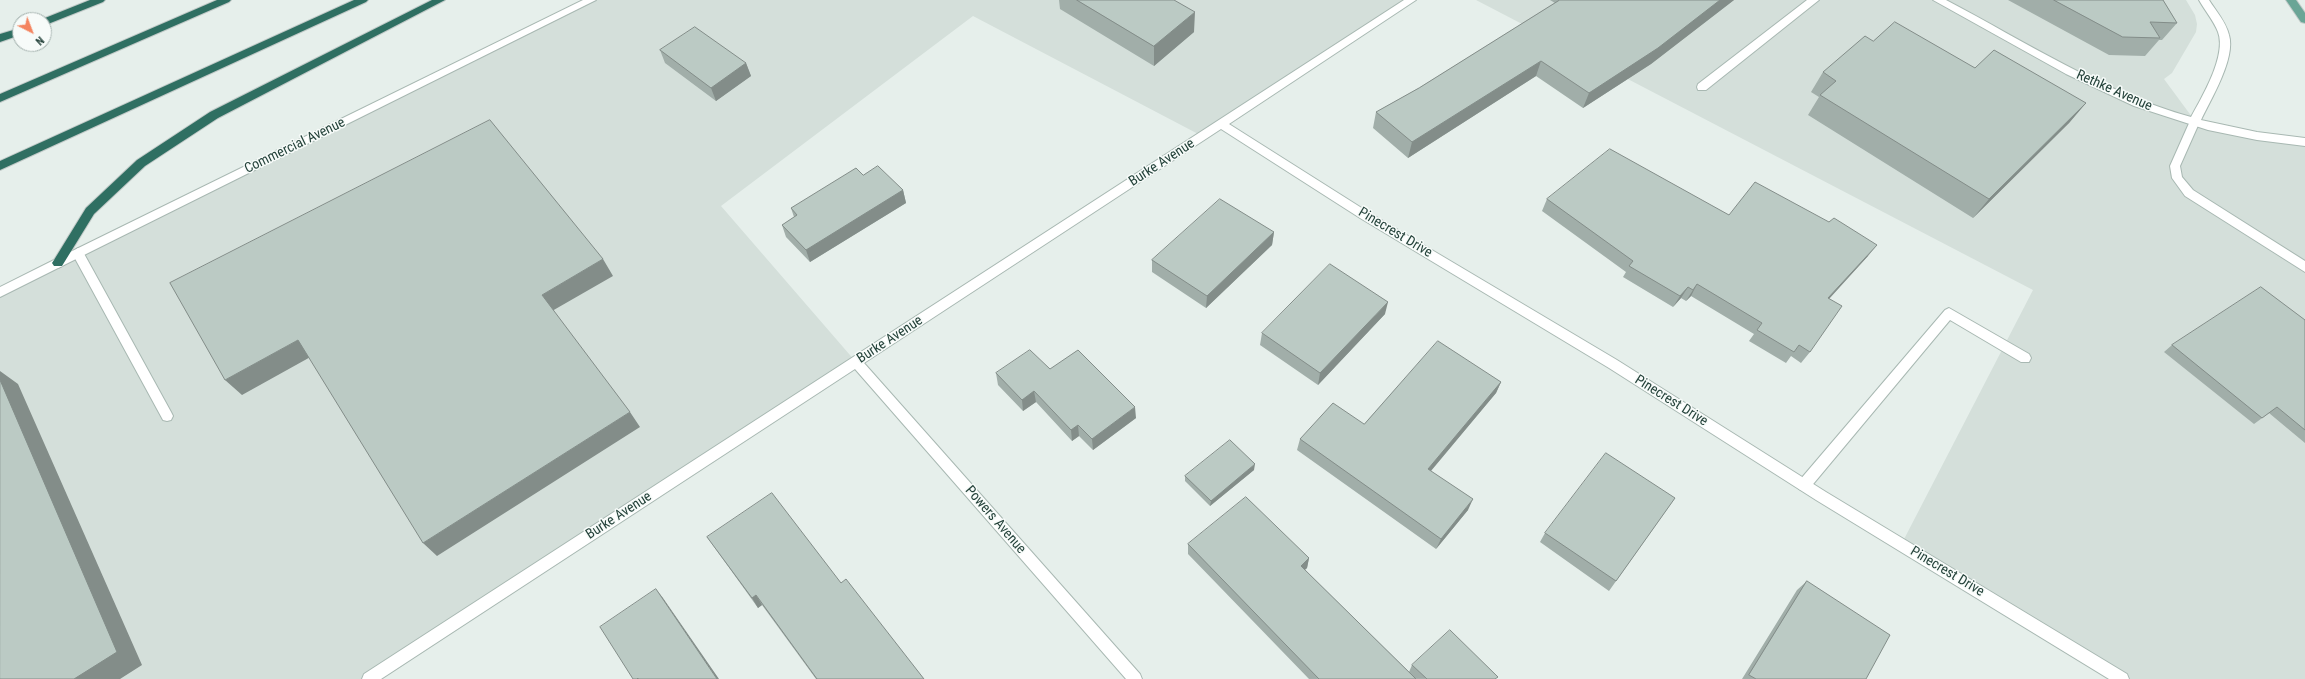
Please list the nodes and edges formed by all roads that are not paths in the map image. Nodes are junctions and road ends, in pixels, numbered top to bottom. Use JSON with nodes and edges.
{"nodes":[{"id":1,"x":100,"y":0,"type":"edge"},
{"id":2,"x":226,"y":0,"type":"edge"},
{"id":3,"x":363,"y":0,"type":"edge"},
{"id":4,"x":440,"y":0,"type":"edge"},
{"id":5,"x":591,"y":0,"type":"edge"},
{"id":6,"x":1411,"y":0,"type":"edge"},
{"id":7,"x":1814,"y":0,"type":"edge"},
{"id":8,"x":1938,"y":0,"type":"edge"},
{"id":9,"x":2204,"y":0,"type":"edge"},
{"id":10,"x":2291,"y":0,"type":"edge"},
{"id":11,"x":52,"y":19,"type":"edge"},
{"id":12,"x":2305,"y":20,"type":"edge"},
{"id":13,"x":12,"y":34,"type":"edge"},
{"id":14,"x":0,"y":38,"type":"edge"},
{"id":15,"x":1702,"y":87,"type":"dead end"},
{"id":16,"x":0,"y":98,"type":"edge"},
{"id":17,"x":2195,"y":121,"type":"junction"},
{"id":18,"x":1221,"y":124,"type":"junction"},
{"id":19,"x":2305,"y":142,"type":"edge"},
{"id":20,"x":0,"y":166,"type":"edge"},
{"id":21,"x":78,"y":253,"type":"junction"},
{"id":22,"x":58,"y":263,"type":"junction"},
{"id":23,"x":2305,"y":267,"type":"edge"},
{"id":24,"x":0,"y":292,"type":"edge"},
{"id":25,"x":2026,"y":358,"type":"dead end"},
{"id":26,"x":856,"y":362,"type":"junction"},
{"id":27,"x":167,"y":416,"type":"dead end"},
{"id":28,"x":1804,"y":485,"type":"junction"},
{"id":29,"x":369,"y":679,"type":"edge"},
{"id":30,"x":1135,"y":679,"type":"edge"},
{"id":31,"x":2122,"y":679,"type":"edge"}],
"edges":[{"from":1,"to":11,"type":"highway"},
{"from":2,"to":16,"type":"highway"},
{"from":3,"to":20,"type":"highway"},
{"from":4,"to":22,"type":"highway"},
{"from":5,"to":21,"type":"street","name":"Commercial Avenue"},
{"from":6,"to":18,"type":"street","name":"Burke Avenue"},
{"from":7,"to":15,"type":"street"},
{"from":8,"to":17,"type":"street","name":"Rethke Avenue"},
{"from":9,"to":17,"type":"street"},
{"from":10,"to":12,"type":"main road"},
{"from":13,"to":14,"type":"highway"},
{"from":17,"to":19,"type":"street","name":"Rethke Avenue"},
{"from":17,"to":23,"type":"street"},
{"from":18,"to":26,"type":"street","name":"Burke Avenue"},
{"from":18,"to":28,"type":"street","name":"Pinecrest Drive"},
{"from":21,"to":22,"type":"street","name":"Commercial Avenue"},
{"from":21,"to":27,"type":"street"},
{"from":22,"to":24,"type":"street","name":"Commercial Avenue"},
{"from":25,"to":28,"type":"street"},
{"from":26,"to":29,"type":"street","name":"Burke Avenue"},
{"from":26,"to":30,"type":"street","name":"Powers Avenue"},
{"from":28,"to":31,"type":"street","name":"Pinecrest Drive"}]}
